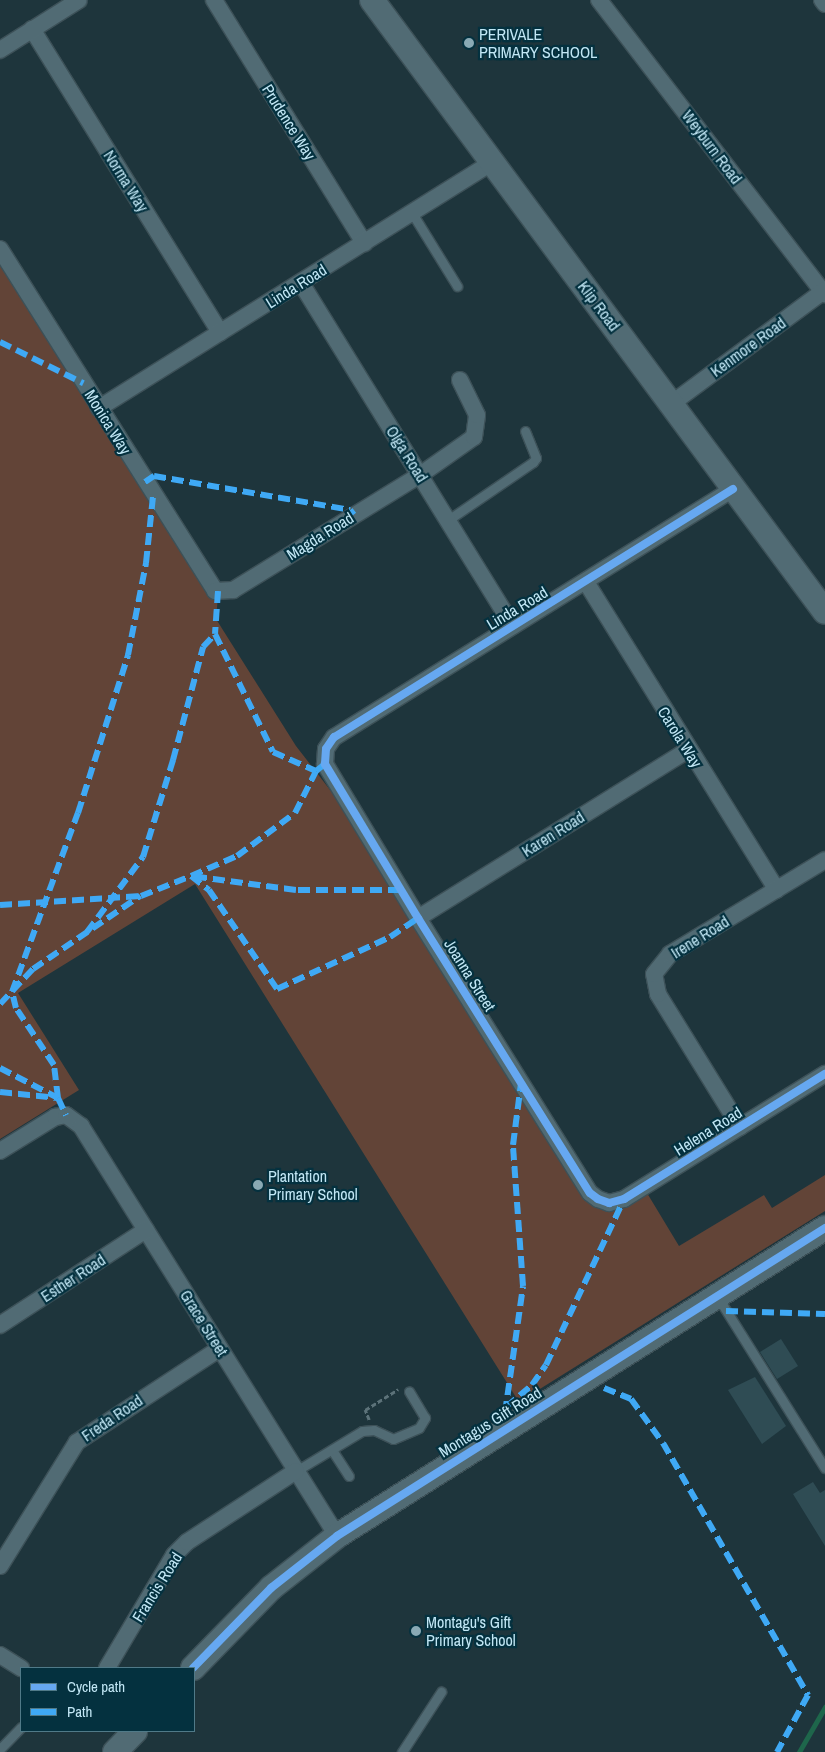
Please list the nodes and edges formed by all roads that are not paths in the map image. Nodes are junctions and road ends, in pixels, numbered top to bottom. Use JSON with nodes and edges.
{"nodes":[{"id":1,"x":79,"y":0,"type":"edge"},
{"id":2,"x":214,"y":0,"type":"edge"},
{"id":3,"x":372,"y":0,"type":"edge"},
{"id":4,"x":599,"y":0,"type":"edge"},
{"id":5,"x":822,"y":0,"type":"edge"},
{"id":6,"x":825,"y":4,"type":"edge"},
{"id":7,"x":32,"y":30,"type":"junction"},
{"id":8,"x":0,"y":50,"type":"edge"},
{"id":9,"x":492,"y":162,"type":"junction"},
{"id":10,"x":412,"y":213,"type":"junction"},
{"id":11,"x":364,"y":244,"type":"junction"},
{"id":12,"x":0,"y":249,"type":"edge"},
{"id":13,"x":301,"y":283,"type":"junction"},
{"id":14,"x":457,"y":286,"type":"dead end"},
{"id":15,"x":824,"y":292,"type":"edge"},
{"id":16,"x":220,"y":332,"type":"junction"},
{"id":17,"x":460,"y":380,"type":"dead end"},
{"id":18,"x":671,"y":404,"type":"junction"},
{"id":19,"x":99,"y":408,"type":"junction"},
{"id":20,"x":525,"y":431,"type":"dead end"},
{"id":21,"x":420,"y":475,"type":"junction"},
{"id":22,"x":733,"y":488,"type":"junction"},
{"id":23,"x":448,"y":520,"type":"junction"},
{"id":24,"x":586,"y":582,"type":"junction"},
{"id":25,"x":218,"y":592,"type":"joint"},
{"id":26,"x":825,"y":612,"type":"edge"},
{"id":27,"x":513,"y":626,"type":"junction"},
{"id":28,"x":688,"y":750,"type":"junction"},
{"id":29,"x":324,"y":757,"type":"joint"},
{"id":30,"x":825,"y":860,"type":"edge"},
{"id":31,"x":777,"y":890,"type":"junction"},
{"id":32,"x":418,"y":918,"type":"junction"},
{"id":33,"x":825,"y":1074,"type":"edge"},
{"id":34,"x":740,"y":1128,"type":"junction"},
{"id":35,"x":0,"y":1151,"type":"edge"},
{"id":36,"x":602,"y":1202,"type":"joint"},
{"id":37,"x":825,"y":1228,"type":"edge"},
{"id":38,"x":146,"y":1230,"type":"junction"},
{"id":39,"x":717,"y":1296,"type":"junction"},
{"id":40,"x":0,"y":1325,"type":"edge"},
{"id":41,"x":219,"y":1349,"type":"junction"},
{"id":42,"x":409,"y":1391,"type":"road end"},
{"id":43,"x":332,"y":1450,"type":"junction"},
{"id":44,"x":825,"y":1468,"type":"edge"},
{"id":45,"x":296,"y":1471,"type":"junction"},
{"id":46,"x":349,"y":1476,"type":"dead end"},
{"id":47,"x":337,"y":1536,"type":"junction"},
{"id":48,"x":0,"y":1566,"type":"edge"},
{"id":49,"x":0,"y":1655,"type":"edge"},
{"id":50,"x":20,"y":1667,"type":"edge"},
{"id":51,"x":108,"y":1667,"type":"edge"},
{"id":52,"x":194,"y":1667,"type":"edge"},
{"id":53,"x":442,"y":1692,"type":"dead end"},
{"id":54,"x":20,"y":1728,"type":"edge"},
{"id":55,"x":134,"y":1732,"type":"edge"},
{"id":56,"x":0,"y":1749,"type":"edge"},
{"id":57,"x":115,"y":1752,"type":"edge"},
{"id":58,"x":402,"y":1752,"type":"edge"}],
"edges":[{"from":1,"to":7,"type":"street"},
{"from":2,"to":11,"type":"street","name":"Prudence Way"},
{"from":3,"to":9,"type":"street","name":"Klip Road"},
{"from":4,"to":15,"type":"street","name":"Weyburn Road"},
{"from":5,"to":6,"type":"street"},
{"from":7,"to":8,"type":"street"},
{"from":7,"to":16,"type":"street","name":"Norma Way"},
{"from":9,"to":10,"type":"street","name":"Linda Road"},
{"from":9,"to":18,"type":"street","name":"Klip Road"},
{"from":10,"to":11,"type":"street","name":"Linda Road"},
{"from":10,"to":14,"type":"lane"},
{"from":11,"to":13,"type":"street","name":"Linda Road"},
{"from":12,"to":19,"type":"street","name":"Monica Way"},
{"from":13,"to":16,"type":"street","name":"Linda Road"},
{"from":13,"to":21,"type":"street","name":"Olga Road"},
{"from":15,"to":18,"type":"street","name":"Kenmore Road"},
{"from":16,"to":19,"type":"street","name":"Linda Road"},
{"from":17,"to":21,"type":"street","name":"Magda Road"},
{"from":18,"to":22,"type":"street","name":"Klip Road"},
{"from":19,"to":25,"type":"street","name":"Monica Way"},
{"from":20,"to":23,"type":"lane"},
{"from":21,"to":23,"type":"street","name":"Olga Road"},
{"from":21,"to":25,"type":"street","name":"Magda Road"},
{"from":22,"to":24,"type":"street","name":"Linda Road"},
{"from":22,"to":26,"type":"street","name":"Klip Road"},
{"from":23,"to":27,"type":"street","name":"Olga Road"},
{"from":24,"to":27,"type":"street","name":"Linda Road"},
{"from":24,"to":28,"type":"street","name":"Carola Way"},
{"from":27,"to":29,"type":"street","name":"Linda Road"},
{"from":28,"to":31,"type":"street","name":"Carola Way"},
{"from":28,"to":32,"type":"street","name":"Karen Road"},
{"from":29,"to":32,"type":"street","name":"Joanna Street"},
{"from":30,"to":31,"type":"street","name":"Irene Road"},
{"from":31,"to":34,"type":"street","name":"Irene Road"},
{"from":32,"to":36,"type":"street","name":"Joanna Street"},
{"from":33,"to":34,"type":"street","name":"Helena Road"},
{"from":34,"to":36,"type":"street","name":"Helena Road"},
{"from":35,"to":38,"type":"street","name":"Grace Street"},
{"from":37,"to":39,"type":"street","name":"Montagus Gift Road"},
{"from":38,"to":40,"type":"street","name":"Esther Road"},
{"from":38,"to":41,"type":"street","name":"Grace Street"},
{"from":39,"to":44,"type":"lane"},
{"from":39,"to":47,"type":"street","name":"Montagus Gift Road"},
{"from":41,"to":45,"type":"street","name":"Grace Street"},
{"from":41,"to":48,"type":"street","name":"Freda Road"},
{"from":42,"to":43,"type":"lane"},
{"from":43,"to":45,"type":"lane"},
{"from":43,"to":46,"type":"lane"},
{"from":45,"to":47,"type":"street","name":"Grace Street"},
{"from":45,"to":51,"type":"street","name":"Francis Road"},
{"from":47,"to":52,"type":"street","name":"Montagus Gift Road"},
{"from":49,"to":50,"type":"street"},
{"from":53,"to":58,"type":"lane"},
{"from":54,"to":56,"type":"lane"},
{"from":55,"to":57,"type":"street"}]}
